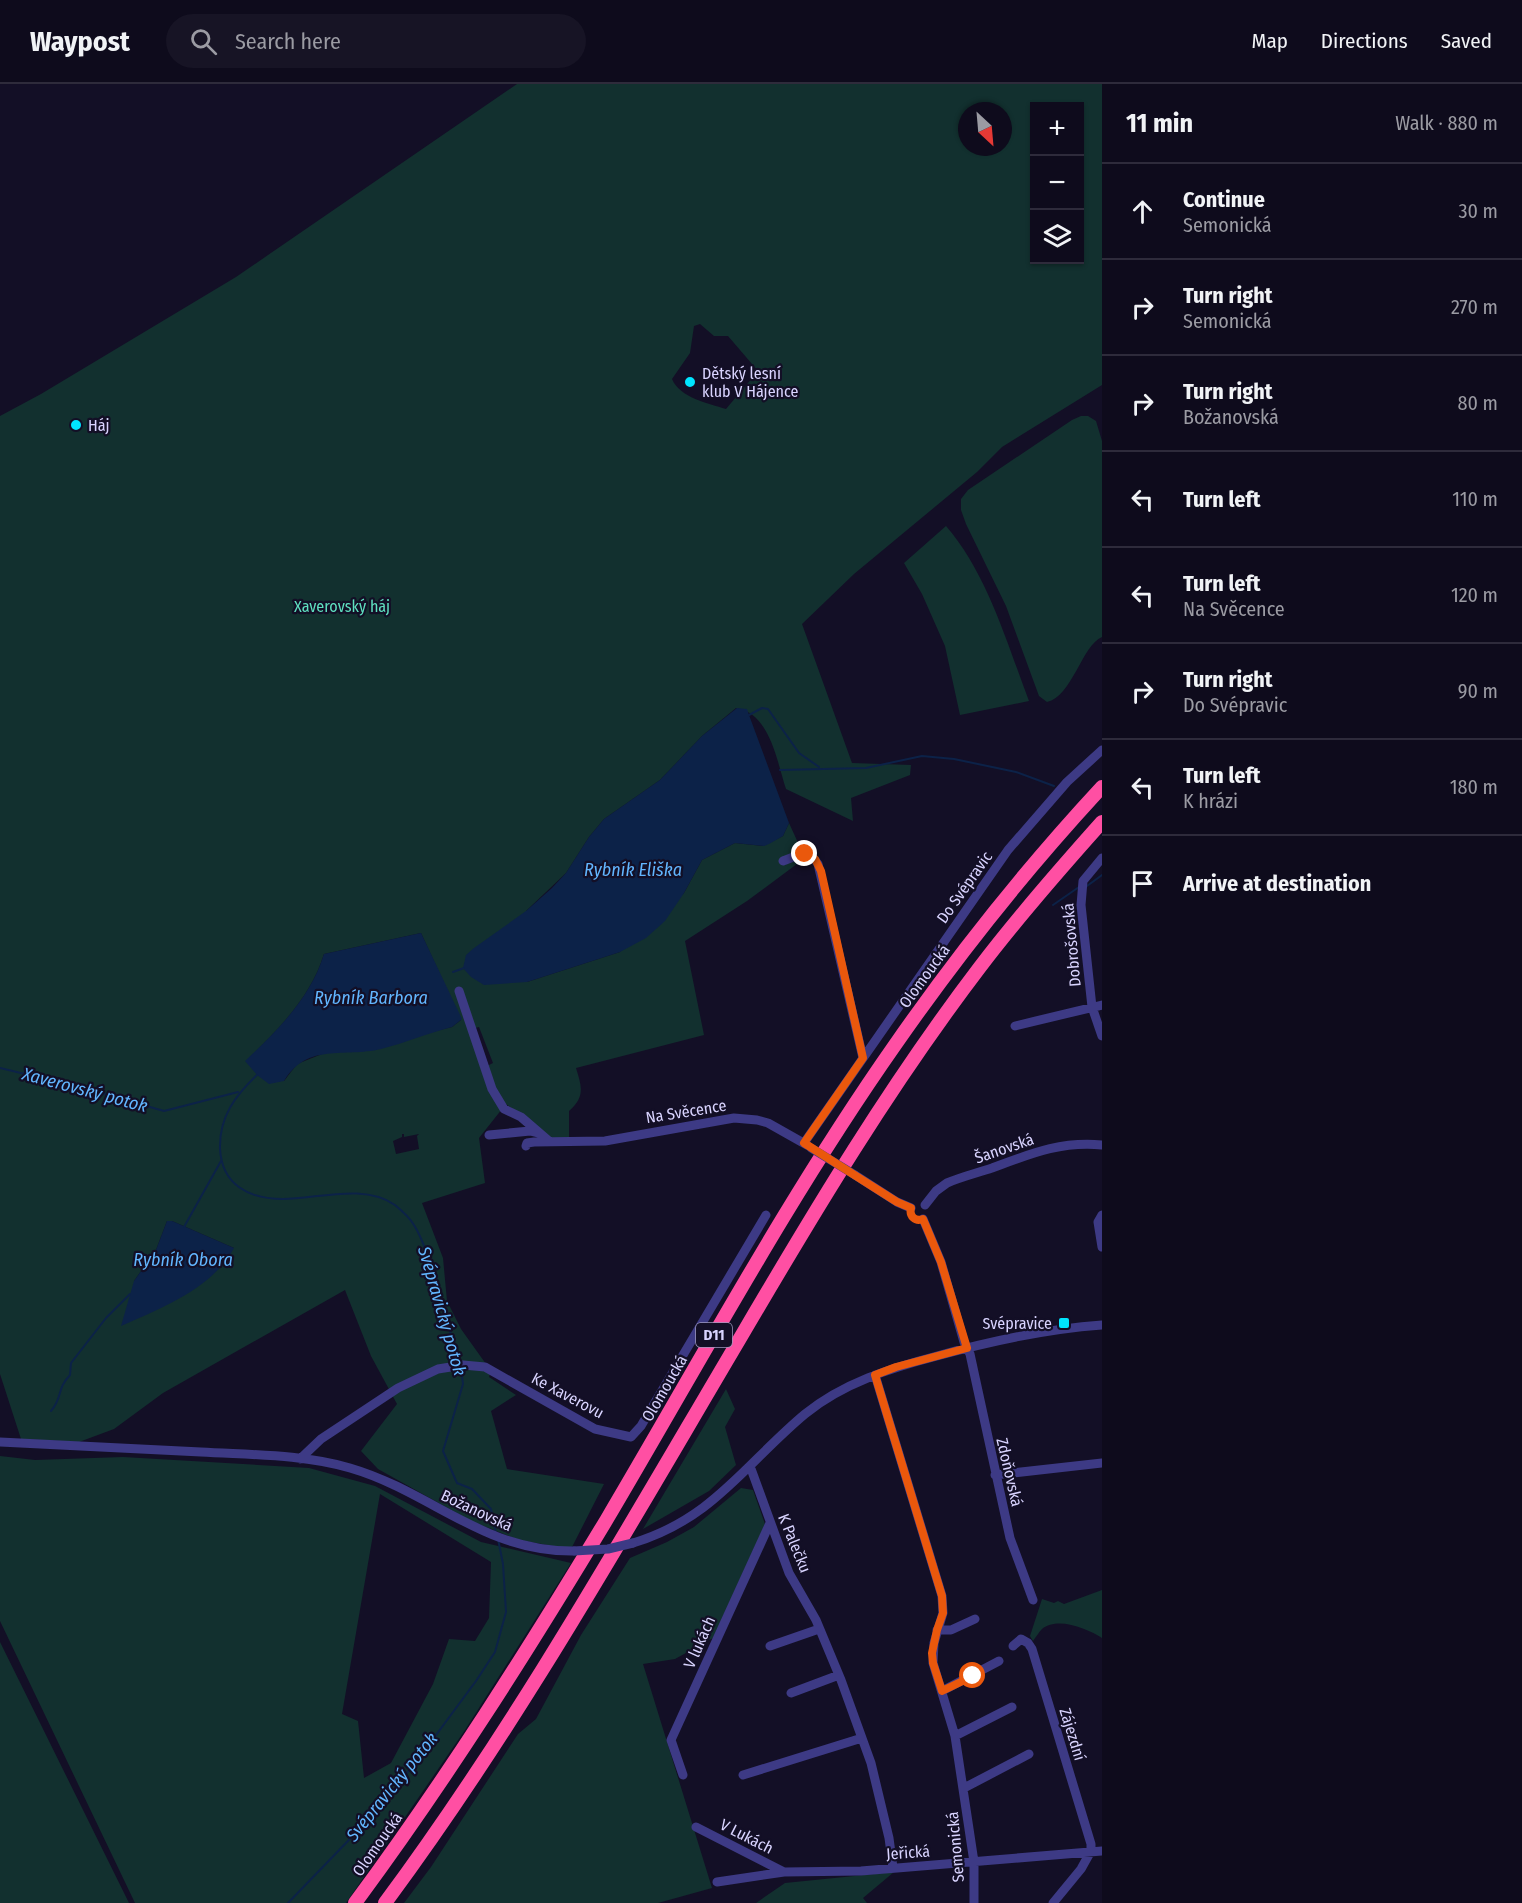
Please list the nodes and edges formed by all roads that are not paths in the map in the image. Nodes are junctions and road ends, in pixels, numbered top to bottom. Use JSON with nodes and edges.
{"nodes":[{"id":1,"x":1102,"y":750,"type":"edge"},
{"id":2,"x":1102,"y":787,"type":"edge"},
{"id":3,"x":1102,"y":822,"type":"edge"},
{"id":4,"x":1102,"y":858,"type":"edge"},
{"id":5,"x":783,"y":861,"type":"dead end"},
{"id":6,"x":459,"y":991,"type":"dead end"},
{"id":7,"x":1097,"y":1006,"type":"edge"},
{"id":8,"x":1015,"y":1026,"type":"dead end"},
{"id":9,"x":1102,"y":1036,"type":"edge"},
{"id":10,"x":863,"y":1058,"type":"junction"},
{"id":11,"x":540,"y":1133,"type":"junction"},
{"id":12,"x":489,"y":1135,"type":"dead end"},
{"id":13,"x":550,"y":1142,"type":"junction"},
{"id":14,"x":1102,"y":1145,"type":"edge"},
{"id":15,"x":526,"y":1146,"type":"dead end"},
{"id":16,"x":807,"y":1146,"type":"junction"},
{"id":17,"x":925,"y":1205,"type":"junction"},
{"id":18,"x":911,"y":1208,"type":"junction"},
{"id":19,"x":766,"y":1215,"type":"dead end"},
{"id":20,"x":1102,"y":1215,"type":"edge"},
{"id":21,"x":923,"y":1219,"type":"junction"},
{"id":22,"x":1102,"y":1247,"type":"edge"},
{"id":23,"x":1102,"y":1325,"type":"edge"},
{"id":24,"x":967,"y":1348,"type":"junction"},
{"id":25,"x":875,"y":1375,"type":"junction"},
{"id":26,"x":0,"y":1442,"type":"edge"},
{"id":27,"x":300,"y":1459,"type":"junction"},
{"id":28,"x":1102,"y":1462,"type":"edge"},
{"id":29,"x":750,"y":1466,"type":"junction"},
{"id":30,"x":995,"y":1475,"type":"junction"},
{"id":31,"x":770,"y":1523,"type":"junction"},
{"id":32,"x":1032,"y":1600,"type":"dead end"},
{"id":33,"x":975,"y":1619,"type":"dead end"},
{"id":34,"x":819,"y":1629,"type":"junction"},
{"id":35,"x":937,"y":1630,"type":"junction"},
{"id":36,"x":770,"y":1646,"type":"dead end"},
{"id":37,"x":1013,"y":1646,"type":"dead end"},
{"id":38,"x":999,"y":1661,"type":"dead end"},
{"id":39,"x":839,"y":1675,"type":"junction"},
{"id":40,"x":942,"y":1691,"type":"junction"},
{"id":41,"x":791,"y":1693,"type":"dead end"},
{"id":42,"x":1012,"y":1707,"type":"dead end"},
{"id":43,"x":955,"y":1736,"type":"junction"},
{"id":44,"x":862,"y":1738,"type":"junction"},
{"id":45,"x":1029,"y":1754,"type":"dead end"},
{"id":46,"x":683,"y":1775,"type":"dead end"},
{"id":47,"x":743,"y":1775,"type":"dead end"},
{"id":48,"x":964,"y":1788,"type":"junction"},
{"id":49,"x":696,"y":1827,"type":"dead end"},
{"id":50,"x":1091,"y":1851,"type":"junction"},
{"id":51,"x":1102,"y":1851,"type":"edge"},
{"id":52,"x":974,"y":1862,"type":"junction"},
{"id":53,"x":892,"y":1868,"type":"junction"},
{"id":54,"x":784,"y":1872,"type":"junction"},
{"id":55,"x":717,"y":1882,"type":"dead end"},
{"id":56,"x":1062,"y":1899,"type":"edge"},
{"id":57,"x":355,"y":1903,"type":"edge"},
{"id":58,"x":385,"y":1903,"type":"edge"},
{"id":59,"x":974,"y":1903,"type":"edge"},
{"id":60,"x":1053,"y":1903,"type":"edge"}],
"edges":[{"from":1,"to":10,"type":"street","name":"Do Svépravic"},
{"from":2,"to":57,"type":"highway","name":"Olomoucká","number":"D11"},
{"from":3,"to":58,"type":"highway","number":"D11"},
{"from":4,"to":7,"type":"street","name":"Dobrošovská"},
{"from":5,"to":10,"type":"street"},
{"from":6,"to":11,"type":"street"},
{"from":7,"to":8,"type":"street"},
{"from":7,"to":9,"type":"street","name":"Dobrošovská"},
{"from":10,"to":16,"type":"street","name":"Do Svépravic"},
{"from":11,"to":12,"type":"street"},
{"from":11,"to":13,"type":"street"},
{"from":13,"to":15,"type":"street","name":"Na Svěcence"},
{"from":13,"to":16,"type":"street","name":"Na Svěcence"},
{"from":14,"to":17,"type":"street","name":"Šanovská"},
{"from":16,"to":18,"type":"street","name":"Na Svěcence","bridge":true},
{"from":17,"to":18,"type":"street"},
{"from":17,"to":21,"type":"street"},
{"from":18,"to":21,"type":"street","name":"Na Svěcence"},
{"from":19,"to":27,"type":"street","name":"Ke Xaverovu"},
{"from":20,"to":22,"type":"street"},
{"from":21,"to":24,"type":"street","name":"Zdoňovská"},
{"from":23,"to":24,"type":"street","name":"Božanovská"},
{"from":24,"to":25,"type":"street","name":"Božanovská"},
{"from":24,"to":30,"type":"street","name":"Zdoňovská"},
{"from":25,"to":29,"type":"street","name":"Božanovská"},
{"from":25,"to":35,"type":"street","name":"Semonická"},
{"from":26,"to":27,"type":"street","name":"Božanovská"},
{"from":27,"to":29,"type":"street","name":"Božanovská","bridge":true},
{"from":28,"to":30,"type":"street"},
{"from":29,"to":31,"type":"street","name":"K Palečku"},
{"from":30,"to":32,"type":"street","name":"Zdoňovská"},
{"from":31,"to":34,"type":"street","name":"K Palečku"},
{"from":31,"to":46,"type":"street","name":"V lukách"},
{"from":33,"to":35,"type":"street"},
{"from":34,"to":36,"type":"street"},
{"from":34,"to":39,"type":"street","name":"K Palečku"},
{"from":35,"to":40,"type":"street","name":"Semonická"},
{"from":37,"to":50,"type":"street","name":"Zájezdní"},
{"from":38,"to":40,"type":"street"},
{"from":39,"to":41,"type":"street"},
{"from":39,"to":44,"type":"street","name":"K Palečku"},
{"from":40,"to":43,"type":"street","name":"Semonická"},
{"from":42,"to":43,"type":"street"},
{"from":43,"to":48,"type":"street","name":"Semonická"},
{"from":44,"to":47,"type":"street"},
{"from":44,"to":53,"type":"street","name":"K Palečku"},
{"from":45,"to":48,"type":"street","name":"Semonická"},
{"from":48,"to":52,"type":"street","name":"Semonická"},
{"from":49,"to":54,"type":"street","name":"V Lukách"},
{"from":50,"to":51,"type":"street","name":"Jeřická"},
{"from":50,"to":52,"type":"street","name":"Jeřická"},
{"from":50,"to":56,"type":"street"},
{"from":52,"to":53,"type":"street","name":"Jeřická"},
{"from":52,"to":59,"type":"street","name":"Semonická"},
{"from":53,"to":54,"type":"street","name":"Jeřická"},
{"from":54,"to":55,"type":"street","name":"Jeřická"},
{"from":56,"to":60,"type":"street"}]}
